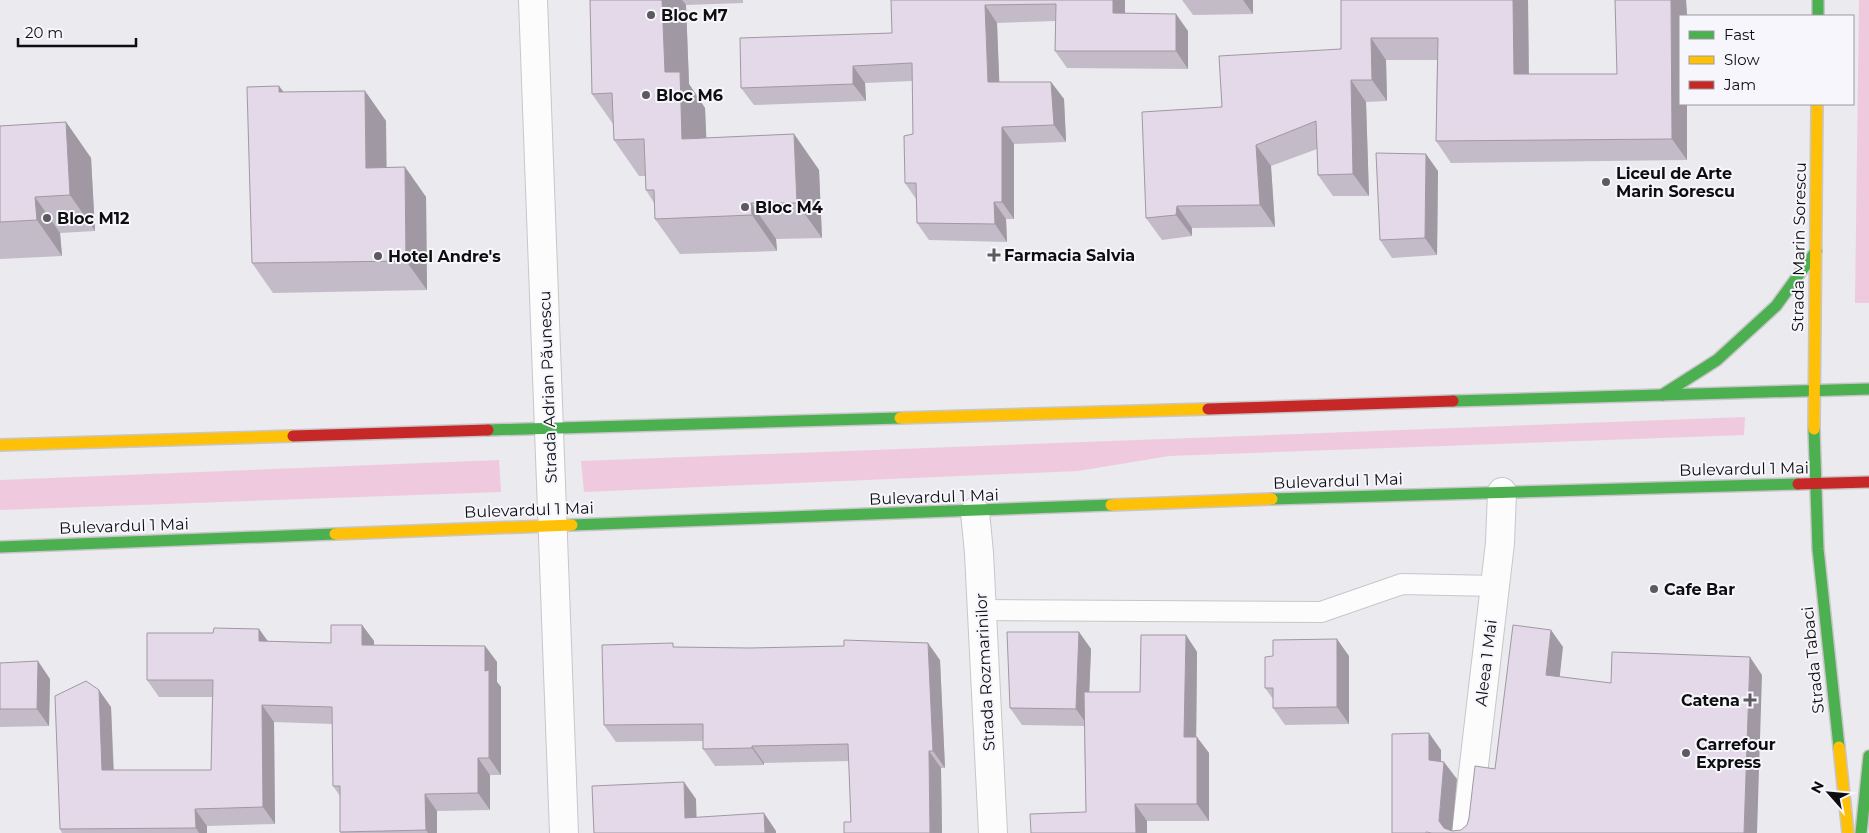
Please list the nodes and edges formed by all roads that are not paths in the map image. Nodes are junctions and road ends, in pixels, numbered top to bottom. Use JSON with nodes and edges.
{"nodes":[{"id":1,"x":533,"y":0,"type":"edge"},
{"id":2,"x":1818,"y":0,"type":"edge"},
{"id":3,"x":1818,"y":15,"type":"edge"},
{"id":4,"x":1817,"y":105,"type":"edge"},
{"id":5,"x":1816,"y":250,"type":"junction"},
{"id":6,"x":1869,"y":389,"type":"edge"},
{"id":7,"x":1813,"y":391,"type":"junction"},
{"id":8,"x":1661,"y":396,"type":"junction"},
{"id":9,"x":549,"y":428,"type":"junction"},
{"id":10,"x":0,"y":445,"type":"edge"},
{"id":11,"x":1869,"y":482,"type":"edge"},
{"id":12,"x":1815,"y":484,"type":"junction"},
{"id":13,"x":1502,"y":492,"type":"junction"},
{"id":14,"x":975,"y":512,"type":"junction"},
{"id":15,"x":553,"y":525,"type":"junction"},
{"id":16,"x":0,"y":547,"type":"edge"},
{"id":17,"x":1495,"y":586,"type":"junction"},
{"id":18,"x":982,"y":610,"type":"junction"},
{"id":19,"x":1869,"y":756,"type":"edge"},
{"id":20,"x":564,"y":833,"type":"edge"},
{"id":21,"x":993,"y":833,"type":"edge"},
{"id":22,"x":1466,"y":833,"type":"edge"},
{"id":23,"x":1848,"y":833,"type":"edge"},
{"id":24,"x":1861,"y":833,"type":"edge"}],
"edges":[{"from":1,"to":9,"type":"street","name":"Strada Adrian Păunescu"},
{"from":2,"to":3,"type":"main road"},
{"from":4,"to":5,"type":"main road","name":"Strada Marin Sorescu"},
{"from":5,"to":7,"type":"main road","name":"Strada Marin Sorescu"},
{"from":5,"to":8,"type":"main road"},
{"from":6,"to":7,"type":"main road"},
{"from":7,"to":8,"type":"main road"},
{"from":7,"to":12,"type":"main road","name":"Strada Marin Sorescu"},
{"from":8,"to":9,"type":"main road"},
{"from":9,"to":10,"type":"main road"},
{"from":9,"to":15,"type":"street","name":"Strada Adrian Păunescu"},
{"from":11,"to":12,"type":"main road","name":"Bulevardul 1 Mai"},
{"from":12,"to":13,"type":"main road","name":"Bulevardul 1 Mai"},
{"from":12,"to":23,"type":"main road","name":"Strada Tabaci"},
{"from":13,"to":14,"type":"main road","name":"Bulevardul 1 Mai"},
{"from":13,"to":17,"type":"street","name":"Aleea 1 Mai"},
{"from":14,"to":15,"type":"main road","name":"Bulevardul 1 Mai"},
{"from":14,"to":18,"type":"street","name":"Strada Rozmarinilor"},
{"from":15,"to":16,"type":"main road","name":"Bulevardul 1 Mai"},
{"from":15,"to":20,"type":"street","name":"Strada Adrian Păunescu"},
{"from":17,"to":18,"type":"lane"},
{"from":17,"to":22,"type":"street","name":"Aleea 1 Mai"},
{"from":18,"to":21,"type":"street","name":"Strada Rozmarinilor"},
{"from":19,"to":24,"type":"main road"}]}
